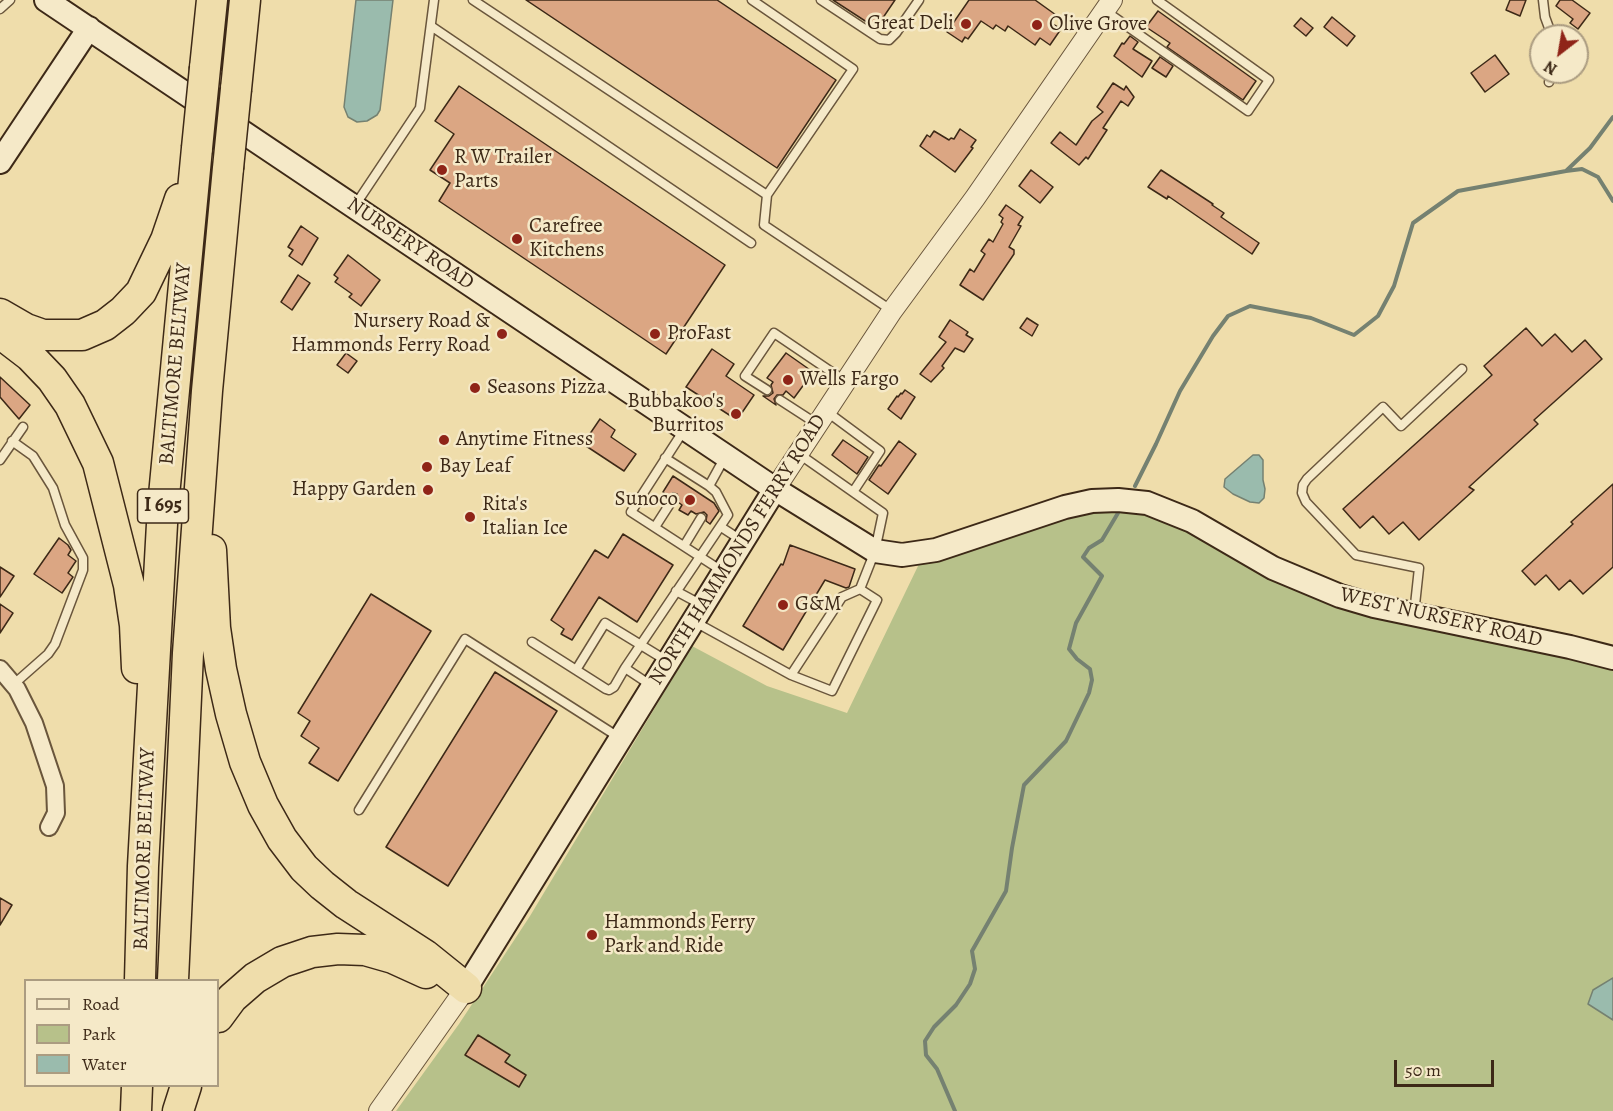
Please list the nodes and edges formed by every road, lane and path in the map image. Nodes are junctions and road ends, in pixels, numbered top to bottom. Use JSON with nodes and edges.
{"nodes":[{"id":1,"x":10,"y":0,"type":"edge"},
{"id":2,"x":45,"y":0,"type":"edge"},
{"id":3,"x":212,"y":0,"type":"edge"},
{"id":4,"x":245,"y":0,"type":"edge"},
{"id":5,"x":434,"y":0,"type":"edge"},
{"id":6,"x":473,"y":0,"type":"edge"},
{"id":7,"x":752,"y":0,"type":"edge"},
{"id":8,"x":821,"y":0,"type":"edge"},
{"id":9,"x":919,"y":0,"type":"edge"},
{"id":10,"x":1157,"y":0,"type":"edge"},
{"id":11,"x":1543,"y":0,"type":"edge"},
{"id":12,"x":1108,"y":5,"type":"edge"},
{"id":13,"x":0,"y":9,"type":"edge"},
{"id":14,"x":1548,"y":24,"type":"edge"},
{"id":15,"x":431,"y":26,"type":"junction"},
{"id":16,"x":89,"y":28,"type":"junction"},
{"id":17,"x":197,"y":147,"type":"junction"},
{"id":18,"x":0,"y":162,"type":"edge"},
{"id":19,"x":767,"y":195,"type":"junction"},
{"id":20,"x":354,"y":208,"type":"junction"},
{"id":21,"x":751,"y":243,"type":"dead end"},
{"id":22,"x":892,"y":311,"type":"junction"},
{"id":23,"x":3,"y":319,"type":"edge"},
{"id":24,"x":1462,"y":369,"type":"dead end"},
{"id":25,"x":845,"y":381,"type":"junction"},
{"id":26,"x":767,"y":390,"type":"dead end"},
{"id":27,"x":780,"y":400,"type":"dead end"},
{"id":28,"x":205,"y":413,"type":"junction"},
{"id":29,"x":821,"y":417,"type":"junction"},
{"id":30,"x":23,"y":427,"type":"dead end"},
{"id":31,"x":685,"y":428,"type":"junction"},
{"id":32,"x":12,"y":441,"type":"junction"},
{"id":33,"x":797,"y":453,"type":"junction"},
{"id":34,"x":726,"y":456,"type":"junction"},
{"id":35,"x":665,"y":458,"type":"junction"},
{"id":36,"x":0,"y":460,"type":"edge"},
{"id":37,"x":689,"y":474,"type":"junction"},
{"id":38,"x":684,"y":483,"type":"dead end"},
{"id":39,"x":709,"y":486,"type":"junction"},
{"id":40,"x":774,"y":489,"type":"junction"},
{"id":41,"x":853,"y":492,"type":"junction"},
{"id":42,"x":673,"y":499,"type":"dead end"},
{"id":43,"x":701,"y":518,"type":"dead end"},
{"id":44,"x":655,"y":527,"type":"junction"},
{"id":45,"x":721,"y":527,"type":"junction"},
{"id":46,"x":741,"y":541,"type":"junction"},
{"id":47,"x":684,"y":546,"type":"junction"},
{"id":48,"x":875,"y":551,"type":"junction"},
{"id":49,"x":701,"y":557,"type":"junction"},
{"id":50,"x":723,"y":571,"type":"junction"},
{"id":51,"x":860,"y":589,"type":"junction"},
{"id":52,"x":676,"y":591,"type":"junction"},
{"id":53,"x":697,"y":613,"type":"junction"},
{"id":54,"x":1414,"y":614,"type":"junction"},
{"id":55,"x":532,"y":642,"type":"dead end"},
{"id":56,"x":641,"y":644,"type":"junction"},
{"id":57,"x":1613,"y":658,"type":"edge"},
{"id":58,"x":667,"y":661,"type":"junction"},
{"id":59,"x":625,"y":668,"type":"junction"},
{"id":60,"x":0,"y":669,"type":"edge"},
{"id":61,"x":576,"y":670,"type":"junction"},
{"id":62,"x":791,"y":675,"type":"junction"},
{"id":63,"x":14,"y":684,"type":"junction"},
{"id":64,"x":652,"y":686,"type":"junction"},
{"id":65,"x":620,"y":738,"type":"junction"},
{"id":66,"x":359,"y":810,"type":"dead end"},
{"id":67,"x":49,"y":827,"type":"dead end"},
{"id":68,"x":143,"y":866,"type":"junction"},
{"id":69,"x":140,"y":979,"type":"edge"},
{"id":70,"x":173,"y":979,"type":"edge"},
{"id":71,"x":466,"y":988,"type":"junction"},
{"id":72,"x":219,"y":1016,"type":"edge"},
{"id":73,"x":136,"y":1087,"type":"edge"},
{"id":74,"x":169,"y":1087,"type":"edge"},
{"id":75,"x":186,"y":1087,"type":"edge"},
{"id":76,"x":136,"y":1111,"type":"edge"},
{"id":77,"x":168,"y":1111,"type":"edge"},
{"id":78,"x":178,"y":1111,"type":"edge"},
{"id":79,"x":379,"y":1111,"type":"edge"}],
"edges":[{"from":1,"to":13,"type":"lane"},
{"from":2,"to":16,"type":"main road","name":"NURSERY ROAD"},
{"from":3,"to":17,"type":"highway","name":"BALTIMORE BELTWAY","number":"I 695","bridge":true},
{"from":4,"to":28,"type":"highway","name":"BALTIMORE BELTWAY","number":"I 695","bridge":true},
{"from":5,"to":15,"type":"lane"},
{"from":6,"to":19,"type":"lane"},
{"from":7,"to":19,"type":"lane"},
{"from":8,"to":9,"type":"lane"},
{"from":10,"to":12,"type":"lane"},
{"from":11,"to":14,"type":"lane"},
{"from":12,"to":22,"type":"street","name":"NORTH HAMMONDS FERRY ROAD"},
{"from":15,"to":20,"type":"lane"},
{"from":15,"to":21,"type":"lane"},
{"from":16,"to":18,"type":"main road"},
{"from":16,"to":20,"type":"main road","name":"NURSERY ROAD"},
{"from":17,"to":23,"type":"highway"},
{"from":17,"to":68,"type":"highway","name":"BALTIMORE BELTWAY","number":"I 695"},
{"from":19,"to":22,"type":"lane"},
{"from":20,"to":31,"type":"main road","name":"NURSERY ROAD"},
{"from":22,"to":25,"type":"street","name":"NORTH HAMMONDS FERRY ROAD"},
{"from":23,"to":68,"type":"highway"},
{"from":24,"to":54,"type":"lane"},
{"from":25,"to":26,"type":"lane"},
{"from":25,"to":29,"type":"street","name":"NORTH HAMMONDS FERRY ROAD"},
{"from":27,"to":29,"type":"lane"},
{"from":28,"to":70,"type":"highway","name":"BALTIMORE BELTWAY","number":"I 695"},
{"from":28,"to":71,"type":"highway"},
{"from":29,"to":33,"type":"street","name":"NORTH HAMMONDS FERRY ROAD"},
{"from":29,"to":41,"type":"lane"},
{"from":30,"to":32,"type":"lane"},
{"from":31,"to":34,"type":"main road","name":"NURSERY ROAD"},
{"from":31,"to":35,"type":"lane"},
{"from":32,"to":36,"type":"lane"},
{"from":32,"to":63,"type":"lane"},
{"from":33,"to":40,"type":"street","name":"NORTH HAMMONDS FERRY ROAD"},
{"from":33,"to":41,"type":"lane"},
{"from":34,"to":39,"type":"lane"},
{"from":34,"to":40,"type":"main road","name":"NURSERY ROAD"},
{"from":35,"to":37,"type":"lane"},
{"from":35,"to":44,"type":"lane"},
{"from":37,"to":38,"type":"lane"},
{"from":37,"to":39,"type":"lane"},
{"from":39,"to":45,"type":"lane"},
{"from":40,"to":46,"type":"main road","name":"NORTH HAMMONDS FERRY ROAD"},
{"from":40,"to":48,"type":"main road","name":"WEST NURSERY ROAD"},
{"from":41,"to":48,"type":"lane"},
{"from":42,"to":44,"type":"lane"},
{"from":43,"to":47,"type":"lane"},
{"from":44,"to":47,"type":"lane"},
{"from":45,"to":46,"type":"lane"},
{"from":45,"to":49,"type":"lane"},
{"from":46,"to":50,"type":"main road","name":"NORTH HAMMONDS FERRY ROAD"},
{"from":47,"to":49,"type":"lane"},
{"from":48,"to":51,"type":"lane"},
{"from":48,"to":54,"type":"main road","name":"WEST NURSERY ROAD"},
{"from":49,"to":50,"type":"lane"},
{"from":49,"to":52,"type":"lane"},
{"from":50,"to":53,"type":"main road","name":"NORTH HAMMONDS FERRY ROAD"},
{"from":51,"to":62,"type":"lane"},
{"from":51,"to":62,"type":"lane"},
{"from":52,"to":53,"type":"lane"},
{"from":52,"to":56,"type":"lane"},
{"from":53,"to":58,"type":"main road","name":"NORTH HAMMONDS FERRY ROAD"},
{"from":53,"to":62,"type":"lane"},
{"from":54,"to":57,"type":"main road","name":"WEST NURSERY ROAD"},
{"from":55,"to":61,"type":"lane"},
{"from":56,"to":58,"type":"lane"},
{"from":56,"to":59,"type":"lane"},
{"from":56,"to":61,"type":"lane"},
{"from":58,"to":64,"type":"main road","name":"NORTH HAMMONDS FERRY ROAD"},
{"from":59,"to":61,"type":"lane"},
{"from":59,"to":64,"type":"lane"},
{"from":60,"to":63,"type":"street"},
{"from":63,"to":67,"type":"street"},
{"from":64,"to":65,"type":"main road","name":"NORTH HAMMONDS FERRY ROAD"},
{"from":65,"to":66,"type":"lane"},
{"from":65,"to":71,"type":"main road","name":"NORTH HAMMONDS FERRY ROAD"},
{"from":68,"to":69,"type":"highway","name":"BALTIMORE BELTWAY","number":"I 695"},
{"from":71,"to":72,"type":"highway"},
{"from":71,"to":79,"type":"street","name":"NORTH HAMMONDS FERRY ROAD"},
{"from":73,"to":76,"type":"highway"},
{"from":74,"to":77,"type":"highway"},
{"from":75,"to":78,"type":"highway"}]}
